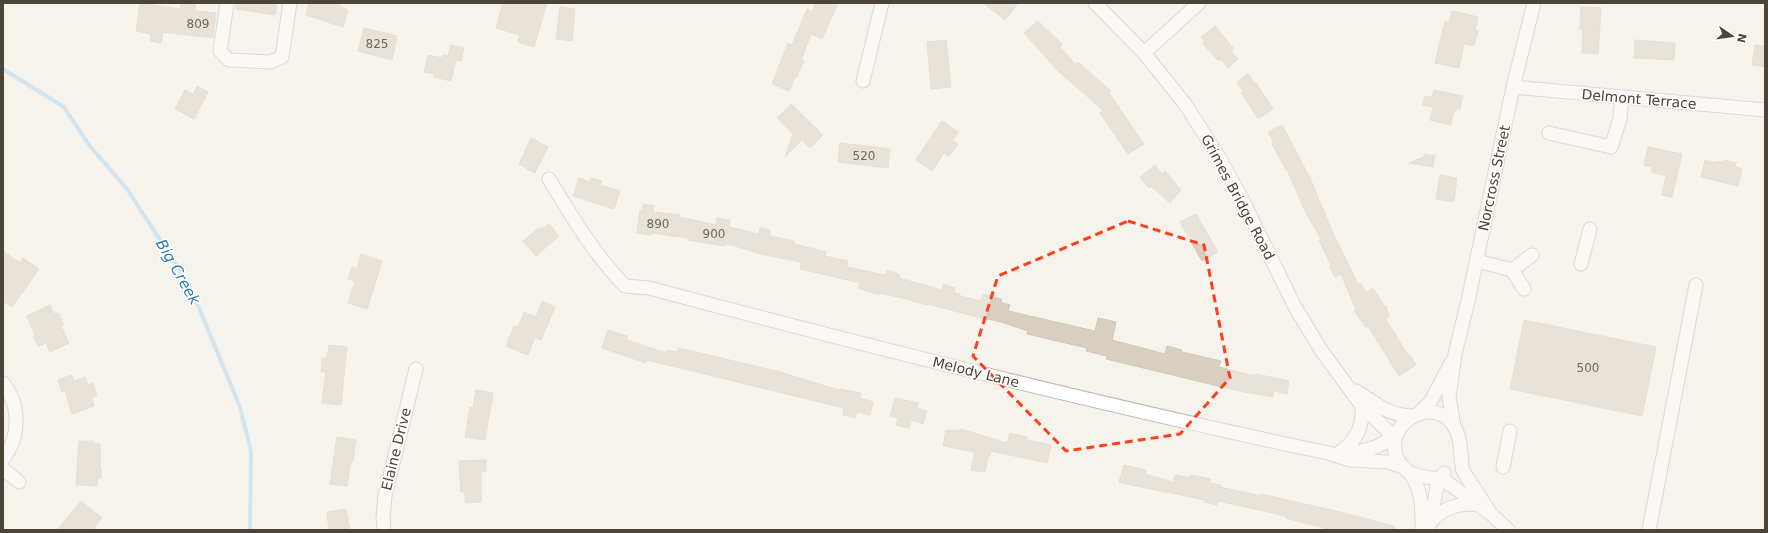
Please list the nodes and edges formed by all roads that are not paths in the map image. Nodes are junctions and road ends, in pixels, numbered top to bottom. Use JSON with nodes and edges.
{"nodes":[{"id":1,"x":227,"y":3,"type":"edge"},
{"id":2,"x":290,"y":3,"type":"edge"},
{"id":3,"x":882,"y":3,"type":"edge"},
{"id":4,"x":1095,"y":3,"type":"edge"},
{"id":5,"x":1199,"y":3,"type":"edge"},
{"id":6,"x":1534,"y":3,"type":"edge"},
{"id":7,"x":1144,"y":53,"type":"junction"},
{"id":8,"x":863,"y":82,"type":"dead end"},
{"id":9,"x":1513,"y":87,"type":"junction"},
{"id":10,"x":1622,"y":97,"type":"junction"},
{"id":11,"x":1765,"y":110,"type":"edge"},
{"id":12,"x":1549,"y":133,"type":"dead end"},
{"id":13,"x":549,"y":179,"type":"dead end"},
{"id":14,"x":1590,"y":229,"type":"dead end"},
{"id":15,"x":1532,"y":255,"type":"dead end"},
{"id":16,"x":1476,"y":261,"type":"junction"},
{"id":17,"x":1581,"y":264,"type":"dead end"},
{"id":18,"x":1512,"y":270,"type":"junction"},
{"id":19,"x":1696,"y":285,"type":"dead end"},
{"id":20,"x":1524,"y":289,"type":"dead end"},
{"id":21,"x":1455,"y":354,"type":"junction"},
{"id":22,"x":416,"y":369,"type":"dead end"},
{"id":23,"x":3,"y":383,"type":"edge"},
{"id":24,"x":1348,"y":386,"type":"junction"},
{"id":25,"x":1362,"y":406,"type":"junction"},
{"id":26,"x":1415,"y":415,"type":"junction"},
{"id":27,"x":1454,"y":426,"type":"junction"},
{"id":28,"x":1510,"y":430,"type":"dead end"},
{"id":29,"x":1395,"y":439,"type":"junction"},
{"id":30,"x":1460,"y":448,"type":"junction"},
{"id":31,"x":1334,"y":453,"type":"junction"},
{"id":32,"x":3,"y":459,"type":"edge"},
{"id":33,"x":1503,"y":467,"type":"dead end"},
{"id":34,"x":3,"y":469,"type":"edge"},
{"id":35,"x":1406,"y":469,"type":"junction"},
{"id":36,"x":1438,"y":476,"type":"junction"},
{"id":37,"x":19,"y":482,"type":"dead end"},
{"id":38,"x":1475,"y":504,"type":"junction"},
{"id":39,"x":1491,"y":514,"type":"junction"},
{"id":40,"x":1427,"y":528,"type":"edge"},
{"id":41,"x":384,"y":530,"type":"edge"},
{"id":42,"x":1508,"y":530,"type":"edge"},
{"id":43,"x":1649,"y":530,"type":"edge"}],
"edges":[{"from":1,"to":2,"type":"street"},
{"from":3,"to":8,"type":"street"},
{"from":4,"to":7,"type":"street","name":"Grimes Bridge Road"},
{"from":5,"to":7,"type":"street"},
{"from":6,"to":9,"type":"street","name":"Norcross Street"},
{"from":7,"to":24,"type":"street","name":"Grimes Bridge Road"},
{"from":9,"to":10,"type":"street","name":"Delmont Terrace"},
{"from":9,"to":16,"type":"street","name":"Norcross Street"},
{"from":10,"to":11,"type":"street","name":"Delmont Terrace"},
{"from":10,"to":12,"type":"street"},
{"from":13,"to":31,"type":"street","name":"Melody Lane"},
{"from":14,"to":17,"type":"street"},
{"from":15,"to":18,"type":"street"},
{"from":16,"to":18,"type":"street"},
{"from":16,"to":21,"type":"street","name":"Norcross Street"},
{"from":18,"to":20,"type":"street"},
{"from":19,"to":43,"type":"street"},
{"from":21,"to":26,"type":"street","name":"Norcross Street"},
{"from":21,"to":27,"type":"street","name":"Norcross Street"},
{"from":22,"to":41,"type":"street","name":"Elaine Drive"},
{"from":23,"to":32,"type":"street"},
{"from":24,"to":25,"type":"street","name":"Grimes Bridge Road"},
{"from":24,"to":26,"type":"street","name":"Grimes Bridge Road"},
{"from":25,"to":29,"type":"street","name":"Grimes Bridge Road"},
{"from":25,"to":31,"type":"street"},
{"from":26,"to":27,"type":"street","name":"Grimes Bridge Road"},
{"from":26,"to":29,"type":"street"},
{"from":27,"to":30,"type":"street"},
{"from":28,"to":33,"type":"street"},
{"from":29,"to":31,"type":"street","name":"Melody Lane"},
{"from":29,"to":35,"type":"street","name":"Grimes Bridge Road"},
{"from":30,"to":36,"type":"street"},
{"from":30,"to":39,"type":"street"},
{"from":31,"to":35,"type":"street","name":"Melody Lane"},
{"from":34,"to":37,"type":"street"},
{"from":35,"to":36,"type":"street"},
{"from":35,"to":40,"type":"street","name":"Grimes Bridge Road"},
{"from":36,"to":38,"type":"street"},
{"from":36,"to":40,"type":"street"},
{"from":38,"to":39,"type":"street"},
{"from":38,"to":40,"type":"street"},
{"from":39,"to":42,"type":"street"}]}
